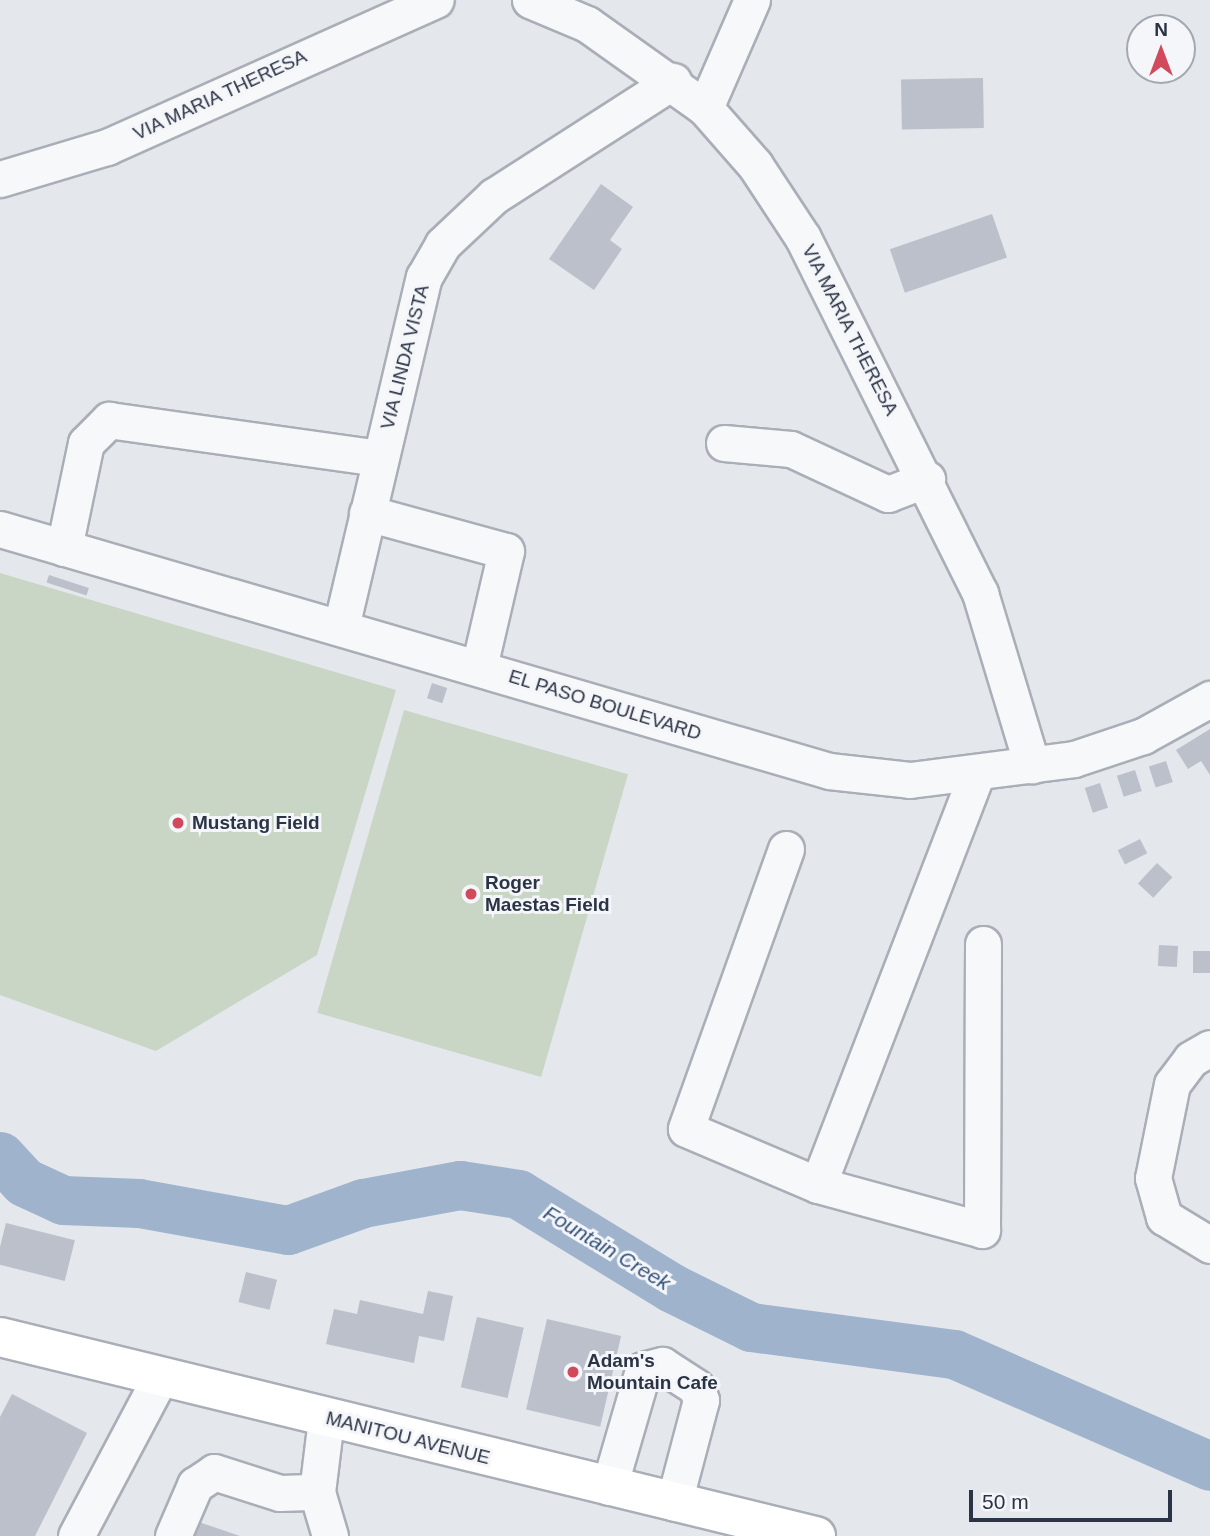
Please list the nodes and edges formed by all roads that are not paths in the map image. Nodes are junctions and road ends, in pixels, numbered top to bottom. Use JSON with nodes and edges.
{"nodes":[{"id":1,"x":436,"y":0,"type":"edge"},
{"id":2,"x":530,"y":0,"type":"edge"},
{"id":3,"x":752,"y":0,"type":"edge"},
{"id":4,"x":673,"y":81,"type":"junction"},
{"id":5,"x":705,"y":108,"type":"junction"},
{"id":6,"x":0,"y":179,"type":"edge"},
{"id":7,"x":724,"y":443,"type":"dead end"},
{"id":8,"x":380,"y":458,"type":"junction"},
{"id":9,"x":927,"y":479,"type":"junction"},
{"id":10,"x":367,"y":513,"type":"junction"},
{"id":11,"x":0,"y":529,"type":"edge"},
{"id":12,"x":64,"y":548,"type":"junction"},
{"id":13,"x":341,"y":626,"type":"junction"},
{"id":14,"x":479,"y":667,"type":"junction"},
{"id":15,"x":1210,"y":699,"type":"edge"},
{"id":16,"x":1032,"y":765,"type":"junction"},
{"id":17,"x":977,"y":774,"type":"junction"},
{"id":18,"x":786,"y":849,"type":"dead end"},
{"id":19,"x":983,"y":944,"type":"dead end"},
{"id":20,"x":1210,"y":1048,"type":"edge"},
{"id":21,"x":818,"y":1185,"type":"junction"},
{"id":22,"x":1210,"y":1245,"type":"edge"},
{"id":23,"x":0,"y":1337,"type":"edge"},
{"id":24,"x":159,"y":1379,"type":"junction"},
{"id":25,"x":326,"y":1419,"type":"junction"},
{"id":26,"x":609,"y":1487,"type":"junction"},
{"id":27,"x":317,"y":1492,"type":"junction"},
{"id":28,"x":674,"y":1502,"type":"junction"},
{"id":29,"x":763,"y":1530,"type":"edge"},
{"id":30,"x":76,"y":1536,"type":"edge"},
{"id":31,"x":173,"y":1536,"type":"edge"},
{"id":32,"x":330,"y":1536,"type":"edge"},
{"id":33,"x":816,"y":1536,"type":"edge"}],
"edges":[{"from":1,"to":6,"type":"street","name":"VIA MARIA THERESA"},
{"from":2,"to":4,"type":"street","name":"VIA MARIA THERESA"},
{"from":3,"to":5,"type":"street"},
{"from":4,"to":5,"type":"street","name":"VIA MARIA THERESA"},
{"from":4,"to":8,"type":"street","name":"VIA LINDA VISTA"},
{"from":5,"to":9,"type":"street","name":"VIA MARIA THERESA"},
{"from":7,"to":9,"type":"street"},
{"from":8,"to":10,"type":"street","name":"VIA LINDA VISTA"},
{"from":8,"to":12,"type":"street"},
{"from":9,"to":16,"type":"street","name":"VIA MARIA THERESA"},
{"from":10,"to":13,"type":"street","name":"VIA LINDA VISTA"},
{"from":10,"to":14,"type":"street"},
{"from":11,"to":12,"type":"street","name":"EL PASO BOULEVARD"},
{"from":12,"to":13,"type":"street","name":"EL PASO BOULEVARD"},
{"from":13,"to":14,"type":"street","name":"EL PASO BOULEVARD"},
{"from":14,"to":17,"type":"street","name":"EL PASO BOULEVARD"},
{"from":15,"to":16,"type":"street","name":"EL PASO BOULEVARD"},
{"from":16,"to":17,"type":"street","name":"EL PASO BOULEVARD"},
{"from":17,"to":21,"type":"street"},
{"from":18,"to":21,"type":"street"},
{"from":19,"to":21,"type":"street"},
{"from":20,"to":22,"type":"street"},
{"from":23,"to":24,"type":"main road","name":"MANITOU AVENUE"},
{"from":24,"to":25,"type":"main road","name":"MANITOU AVENUE"},
{"from":24,"to":30,"type":"street"},
{"from":25,"to":26,"type":"main road","name":"MANITOU AVENUE"},
{"from":25,"to":27,"type":"street"},
{"from":26,"to":28,"type":"main road","name":"MANITOU AVENUE"},
{"from":26,"to":28,"type":"street"},
{"from":27,"to":31,"type":"street"},
{"from":27,"to":32,"type":"street"},
{"from":28,"to":29,"type":"main road","name":"MANITOU AVENUE"},
{"from":29,"to":33,"type":"main road","name":"MANITOU AVENUE"}]}
